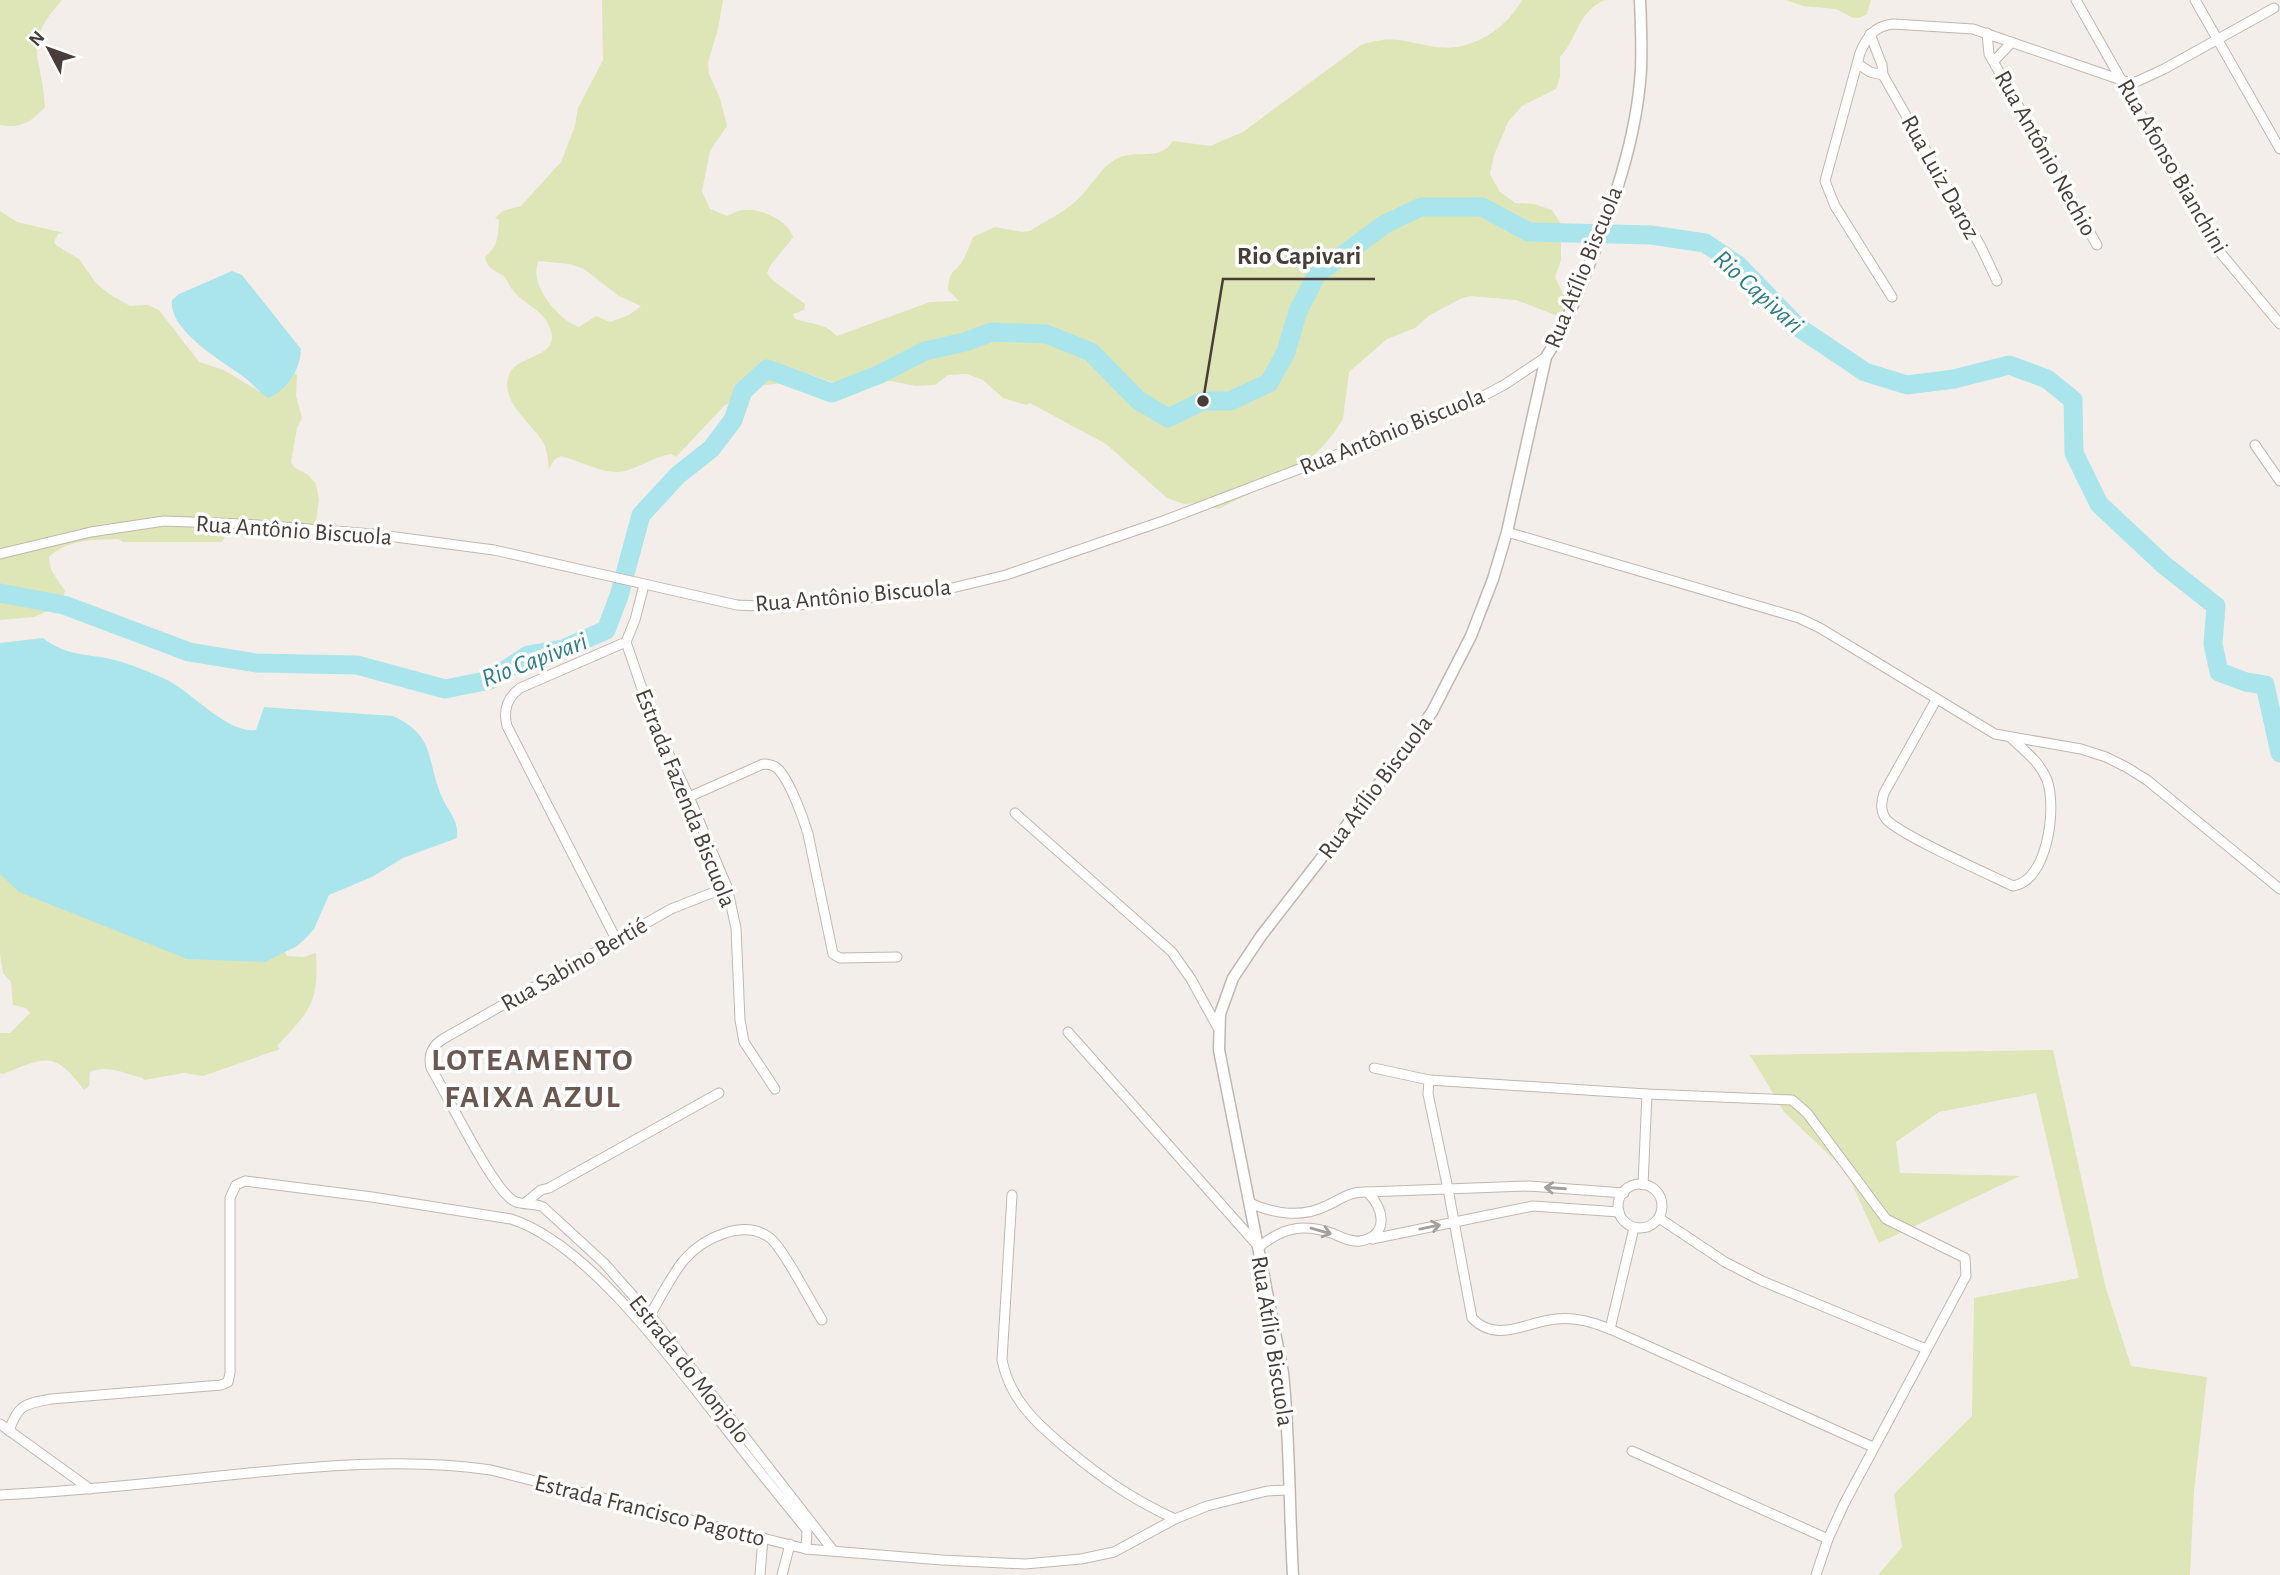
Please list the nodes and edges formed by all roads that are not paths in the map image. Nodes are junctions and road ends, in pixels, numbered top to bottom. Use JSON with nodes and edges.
{"nodes":[{"id":1,"x":1640,"y":0,"type":"edge"},
{"id":2,"x":2076,"y":0,"type":"edge"},
{"id":3,"x":2195,"y":0,"type":"edge"},
{"id":4,"x":2274,"y":8,"type":"dead end"},
{"id":5,"x":1987,"y":33,"type":"junction"},
{"id":6,"x":1870,"y":34,"type":"junction"},
{"id":7,"x":2216,"y":38,"type":"junction"},
{"id":8,"x":2012,"y":42,"type":"junction"},
{"id":9,"x":1995,"y":60,"type":"junction"},
{"id":10,"x":1858,"y":64,"type":"junction"},
{"id":11,"x":1883,"y":75,"type":"junction"},
{"id":12,"x":2124,"y":81,"type":"junction"},
{"id":13,"x":2280,"y":149,"type":"edge"},
{"id":14,"x":2097,"y":245,"type":"dead end"},
{"id":15,"x":1997,"y":281,"type":"dead end"},
{"id":16,"x":1892,"y":297,"type":"dead end"},
{"id":17,"x":2280,"y":324,"type":"edge"},
{"id":18,"x":1546,"y":356,"type":"junction"},
{"id":19,"x":2255,"y":445,"type":"dead end"},
{"id":20,"x":2280,"y":481,"type":"edge"},
{"id":21,"x":1507,"y":532,"type":"junction"},
{"id":22,"x":0,"y":554,"type":"edge"},
{"id":23,"x":639,"y":584,"type":"junction"},
{"id":24,"x":625,"y":642,"type":"junction"},
{"id":25,"x":1936,"y":700,"type":"junction"},
{"id":26,"x":2009,"y":737,"type":"junction"},
{"id":27,"x":690,"y":797,"type":"junction"},
{"id":28,"x":1015,"y":813,"type":"dead end"},
{"id":29,"x":727,"y":887,"type":"junction"},
{"id":30,"x":2280,"y":889,"type":"edge"},
{"id":31,"x":617,"y":941,"type":"junction"},
{"id":32,"x":897,"y":957,"type":"dead end"},
{"id":33,"x":1218,"y":1028,"type":"junction"},
{"id":34,"x":1068,"y":1032,"type":"dead end"},
{"id":35,"x":1374,"y":1068,"type":"dead end"},
{"id":36,"x":1429,"y":1080,"type":"junction"},
{"id":37,"x":775,"y":1089,"type":"dead end"},
{"id":38,"x":719,"y":1093,"type":"dead end"},
{"id":39,"x":1647,"y":1094,"type":"junction"},
{"id":40,"x":1643,"y":1185,"type":"junction"},
{"id":41,"x":549,"y":1188,"type":"junction"},
{"id":42,"x":1448,"y":1189,"type":"junction"},
{"id":43,"x":1367,"y":1192,"type":"junction"},
{"id":44,"x":1623,"y":1193,"type":"junction"},
{"id":45,"x":1012,"y":1195,"type":"dead end"},
{"id":46,"x":525,"y":1203,"type":"junction"},
{"id":47,"x":1250,"y":1203,"type":"junction"},
{"id":48,"x":539,"y":1205,"type":"junction"},
{"id":49,"x":1619,"y":1212,"type":"junction"},
{"id":50,"x":1658,"y":1218,"type":"junction"},
{"id":51,"x":1454,"y":1222,"type":"junction"},
{"id":52,"x":1634,"y":1228,"type":"junction"},
{"id":53,"x":1363,"y":1241,"type":"junction"},
{"id":54,"x":1259,"y":1247,"type":"junction"},
{"id":55,"x":650,"y":1315,"type":"junction"},
{"id":56,"x":822,"y":1320,"type":"dead end"},
{"id":57,"x":1611,"y":1329,"type":"junction"},
{"id":58,"x":1926,"y":1349,"type":"junction"},
{"id":59,"x":0,"y":1424,"type":"edge"},
{"id":60,"x":9,"y":1431,"type":"junction"},
{"id":61,"x":1873,"y":1447,"type":"junction"},
{"id":62,"x":1632,"y":1451,"type":"dead end"},
{"id":63,"x":90,"y":1489,"type":"junction"},
{"id":64,"x":1288,"y":1490,"type":"junction"},
{"id":65,"x":0,"y":1495,"type":"edge"},
{"id":66,"x":1175,"y":1520,"type":"junction"},
{"id":67,"x":762,"y":1538,"type":"junction"},
{"id":68,"x":1828,"y":1539,"type":"junction"},
{"id":69,"x":790,"y":1544,"type":"junction"},
{"id":70,"x":806,"y":1549,"type":"junction"},
{"id":71,"x":832,"y":1549,"type":"junction"},
{"id":72,"x":760,"y":1575,"type":"edge"},
{"id":73,"x":782,"y":1575,"type":"edge"},
{"id":74,"x":1293,"y":1575,"type":"edge"},
{"id":75,"x":1816,"y":1575,"type":"edge"}],
"edges":[{"from":1,"to":18,"type":"street","name":"Rua Atílio Biscuola"},
{"from":2,"to":12,"type":"street","name":"Rua Afonso Bianchini"},
{"from":3,"to":7,"type":"street"},
{"from":4,"to":7,"type":"street"},
{"from":5,"to":6,"type":"street"},
{"from":5,"to":8,"type":"street"},
{"from":5,"to":9,"type":"street","name":"Rua Antônio Nechio"},
{"from":6,"to":10,"type":"street"},
{"from":6,"to":11,"type":"street","name":"Rua Luiz Daroz"},
{"from":7,"to":12,"type":"street"},
{"from":7,"to":13,"type":"street"},
{"from":8,"to":9,"type":"street","name":"Rua Antônio Nechio"},
{"from":8,"to":12,"type":"street"},
{"from":9,"to":14,"type":"street","name":"Rua Antônio Nechio"},
{"from":10,"to":11,"type":"street"},
{"from":10,"to":16,"type":"street"},
{"from":11,"to":15,"type":"street","name":"Rua Luiz Daroz"},
{"from":12,"to":17,"type":"street","name":"Rua Afonso Bianchini"},
{"from":18,"to":21,"type":"street","name":"Rua Atílio Biscuola"},
{"from":18,"to":23,"type":"street","name":"Rua Antônio Biscuola"},
{"from":19,"to":20,"type":"street"},
{"from":21,"to":25,"type":"street"},
{"from":21,"to":33,"type":"street","name":"Rua Atílio Biscuola"},
{"from":22,"to":23,"type":"street","name":"Rua Antônio Biscuola"},
{"from":23,"to":24,"type":"street"},
{"from":24,"to":27,"type":"street","name":"Estrada Fazenda Biscuola"},
{"from":24,"to":31,"type":"street"},
{"from":25,"to":26,"type":"street"},
{"from":25,"to":26,"type":"street"},
{"from":26,"to":30,"type":"street"},
{"from":27,"to":29,"type":"street","name":"Estrada Fazenda Biscuola"},
{"from":27,"to":32,"type":"street"},
{"from":28,"to":33,"type":"street"},
{"from":29,"to":31,"type":"street","name":"Rua Sabino Bertié"},
{"from":29,"to":37,"type":"street","name":"Estrada Fazenda Biscuola"},
{"from":31,"to":46,"type":"street","name":"Rua Sabino Bertié"},
{"from":33,"to":47,"type":"street","name":"Rua Atílio Biscuola"},
{"from":34,"to":54,"type":"street"},
{"from":35,"to":36,"type":"street"},
{"from":36,"to":39,"type":"street"},
{"from":36,"to":42,"type":"street"},
{"from":38,"to":41,"type":"street"},
{"from":39,"to":40,"type":"street"},
{"from":39,"to":58,"type":"street"},
{"from":40,"to":44,"type":"street"},
{"from":40,"to":50,"type":"street"},
{"from":41,"to":46,"type":"street"},
{"from":41,"to":48,"type":"street"},
{"from":42,"to":43,"type":"street"},
{"from":44,"to":42,"type":"street","one_way":true},
{"from":42,"to":51,"type":"street"},
{"from":43,"to":47,"type":"street"},
{"from":43,"to":53,"type":"street"},
{"from":44,"to":49,"type":"street"},
{"from":45,"to":66,"type":"street"},
{"from":46,"to":48,"type":"street"},
{"from":47,"to":54,"type":"street","name":"Rua Atílio Biscuola"},
{"from":48,"to":55,"type":"street","name":"Estrada do Monjolo"},
{"from":49,"to":51,"type":"street"},
{"from":49,"to":52,"type":"street"},
{"from":50,"to":52,"type":"street"},
{"from":50,"to":58,"type":"street"},
{"from":53,"to":51,"type":"street","one_way":true},
{"from":51,"to":57,"type":"street"},
{"from":52,"to":57,"type":"street"},
{"from":54,"to":53,"type":"street","one_way":true},
{"from":54,"to":64,"type":"street","name":"Rua Atílio Biscuola"},
{"from":55,"to":56,"type":"street"},
{"from":55,"to":71,"type":"street","name":"Estrada do Monjolo"},
{"from":57,"to":61,"type":"street"},
{"from":58,"to":61,"type":"street"},
{"from":59,"to":60,"type":"street"},
{"from":60,"to":63,"type":"street"},
{"from":60,"to":70,"type":"street"},
{"from":61,"to":68,"type":"street"},
{"from":62,"to":68,"type":"street"},
{"from":63,"to":65,"type":"street","name":"Estrada Francisco Pagotto"},
{"from":63,"to":67,"type":"street","name":"Estrada Francisco Pagotto"},
{"from":64,"to":66,"type":"street","name":"Estrada Francisco Pagotto"},
{"from":64,"to":74,"type":"street","name":"Rua Atílio Biscuola"},
{"from":66,"to":71,"type":"street","name":"Estrada Francisco Pagotto"},
{"from":67,"to":69,"type":"street","name":"Estrada Francisco Pagotto"},
{"from":67,"to":72,"type":"street"},
{"from":68,"to":75,"type":"street"},
{"from":69,"to":70,"type":"street","name":"Estrada Francisco Pagotto"},
{"from":69,"to":73,"type":"street"},
{"from":70,"to":71,"type":"street","name":"Estrada Francisco Pagotto"}]}
